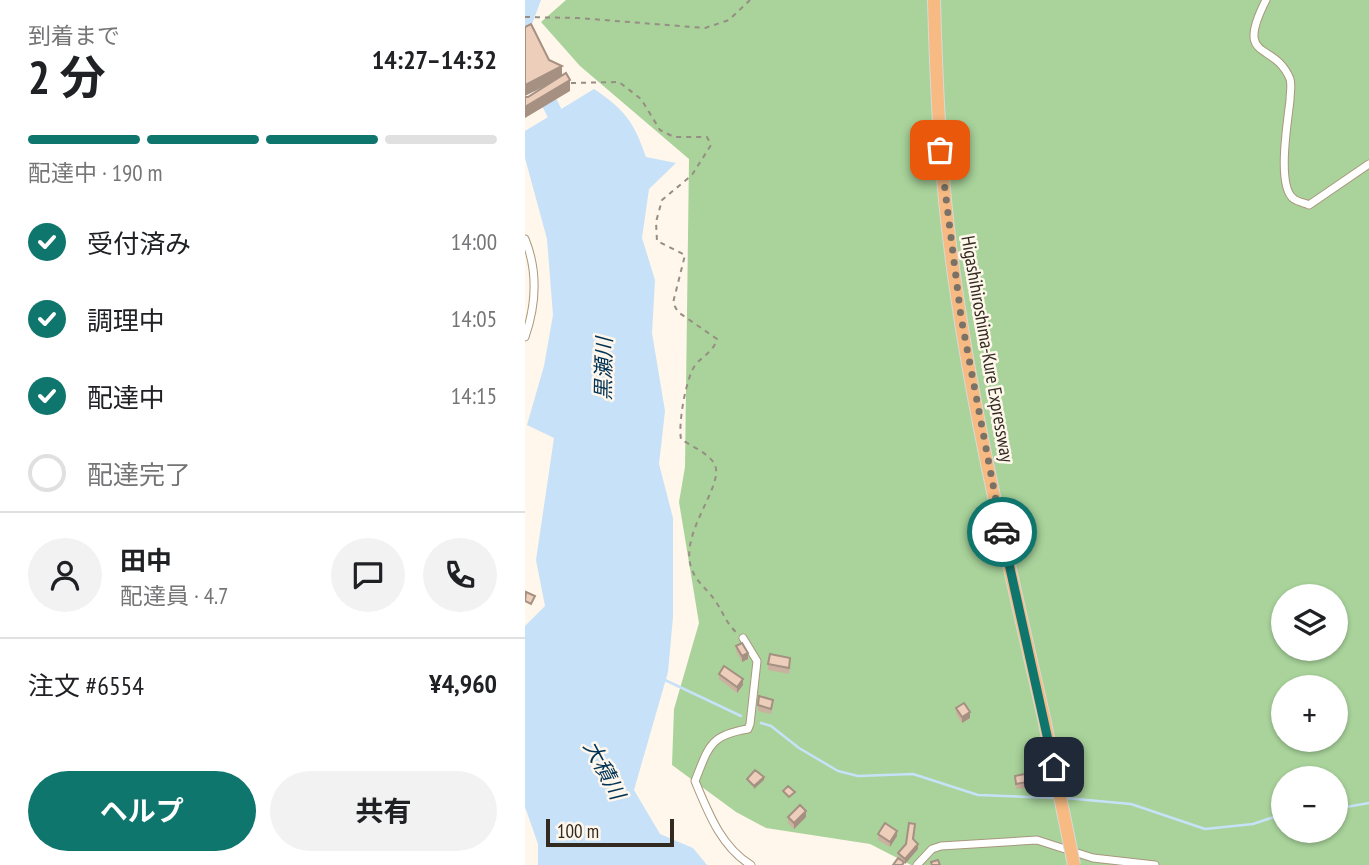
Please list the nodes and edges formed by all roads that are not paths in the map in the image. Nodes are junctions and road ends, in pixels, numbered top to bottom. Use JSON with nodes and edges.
{"nodes":[{"id":1,"x":934,"y":0,"type":"edge"},
{"id":2,"x":1266,"y":0,"type":"edge"},
{"id":3,"x":1369,"y":164,"type":"edge"},
{"id":4,"x":525,"y":239,"type":"edge"},
{"id":5,"x":525,"y":338,"type":"edge"},
{"id":6,"x":743,"y":638,"type":"road end"},
{"id":7,"x":751,"y":865,"type":"edge"},
{"id":8,"x":918,"y":865,"type":"edge"},
{"id":9,"x":1074,"y":865,"type":"edge"},
{"id":10,"x":1155,"y":865,"type":"edge"}],
"edges":[{"from":1,"to":9,"type":"highway","name":"Higashihiroshima-Kure Expressway","bridge":true},
{"from":2,"to":3,"type":"street"},
{"from":4,"to":5,"type":"street"},
{"from":6,"to":7,"type":"street"},
{"from":8,"to":10,"type":"street"}]}
